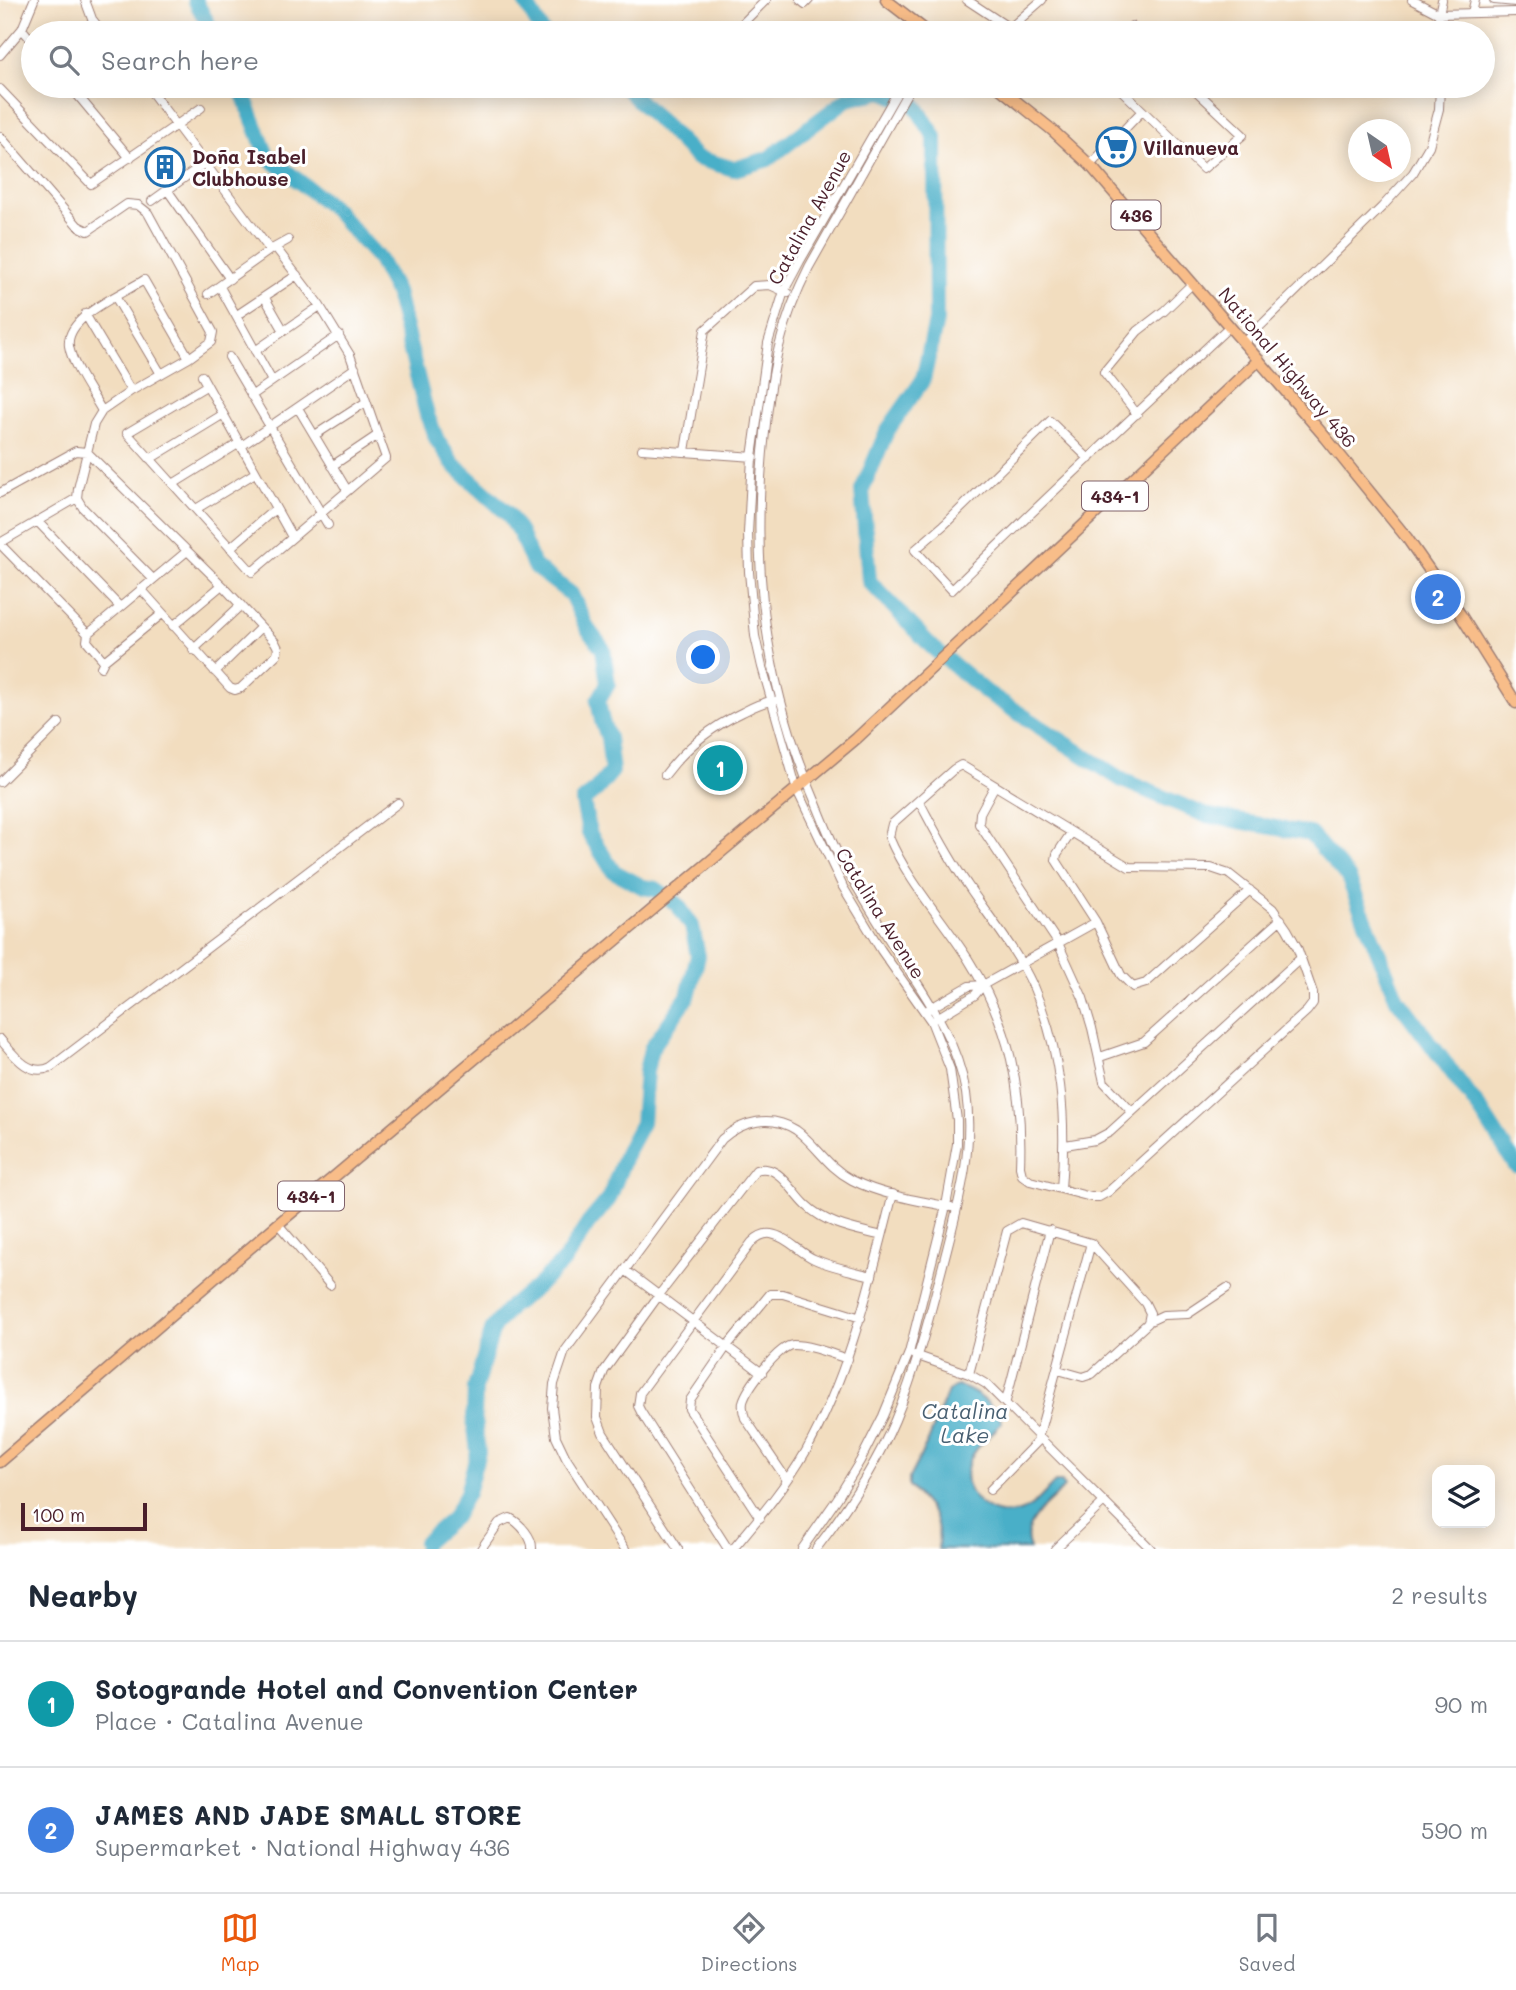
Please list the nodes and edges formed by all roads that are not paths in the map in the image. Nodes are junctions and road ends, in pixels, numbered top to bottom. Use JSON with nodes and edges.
{"nodes":[{"id":1,"x":34,"y":0,"type":"edge"},
{"id":2,"x":85,"y":0,"type":"edge"},
{"id":3,"x":766,"y":0,"type":"edge"},
{"id":4,"x":800,"y":0,"type":"edge"},
{"id":5,"x":809,"y":0,"type":"edge"},
{"id":6,"x":886,"y":0,"type":"edge"},
{"id":7,"x":967,"y":0,"type":"edge"},
{"id":8,"x":1042,"y":0,"type":"edge"},
{"id":9,"x":1412,"y":0,"type":"edge"},
{"id":10,"x":1442,"y":0,"type":"edge"},
{"id":11,"x":1475,"y":0,"type":"edge"},
{"id":12,"x":1494,"y":0,"type":"edge"},
{"id":13,"x":1516,"y":2,"type":"edge"},
{"id":14,"x":1516,"y":12,"type":"edge"},
{"id":15,"x":1472,"y":13,"type":"junction"},
{"id":16,"x":1438,"y":14,"type":"junction"},
{"id":17,"x":25,"y":21,"type":"edge"},
{"id":18,"x":94,"y":21,"type":"edge"},
{"id":19,"x":745,"y":21,"type":"edge"},
{"id":20,"x":913,"y":21,"type":"edge"},
{"id":21,"x":997,"y":21,"type":"edge"},
{"id":22,"x":1023,"y":21,"type":"edge"},
{"id":23,"x":1439,"y":21,"type":"edge"},
{"id":24,"x":21,"y":30,"type":"edge"},
{"id":25,"x":0,"y":55,"type":"edge"},
{"id":26,"x":0,"y":89,"type":"edge"},
{"id":27,"x":80,"y":98,"type":"edge"},
{"id":28,"x":156,"y":98,"type":"edge"},
{"id":29,"x":896,"y":98,"type":"edge"},
{"id":30,"x":903,"y":98,"type":"edge"},
{"id":31,"x":1012,"y":98,"type":"edge"},
{"id":32,"x":1129,"y":98,"type":"edge"},
{"id":33,"x":1204,"y":98,"type":"edge"},
{"id":34,"x":1439,"y":98,"type":"edge"},
{"id":35,"x":201,"y":108,"type":"dead end"},
{"id":36,"x":1142,"y":111,"type":"junction"},
{"id":37,"x":885,"y":123,"type":"junction"},
{"id":38,"x":176,"y":124,"type":"junction"},
{"id":39,"x":0,"y":136,"type":"edge"},
{"id":40,"x":130,"y":158,"type":"junction"},
{"id":41,"x":205,"y":163,"type":"junction"},
{"id":42,"x":1090,"y":165,"type":"junction"},
{"id":43,"x":168,"y":191,"type":"junction"},
{"id":44,"x":152,"y":201,"type":"dead end"},
{"id":45,"x":288,"y":240,"type":"dead end"},
{"id":46,"x":273,"y":249,"type":"junction"},
{"id":47,"x":297,"y":275,"type":"junction"},
{"id":48,"x":230,"y":279,"type":"junction"},
{"id":49,"x":1193,"y":283,"type":"junction"},
{"id":50,"x":220,"y":287,"type":"junction"},
{"id":51,"x":784,"y":291,"type":"junction"},
{"id":52,"x":208,"y":294,"type":"dead end"},
{"id":53,"x":794,"y":295,"type":"junction"},
{"id":54,"x":116,"y":298,"type":"junction"},
{"id":55,"x":265,"y":298,"type":"junction"},
{"id":56,"x":320,"y":306,"type":"junction"},
{"id":57,"x":85,"y":314,"type":"junction"},
{"id":58,"x":237,"y":315,"type":"junction"},
{"id":59,"x":1230,"y":326,"type":"junction"},
{"id":60,"x":284,"y":331,"type":"junction"},
{"id":61,"x":339,"y":335,"type":"junction"},
{"id":62,"x":1244,"y":342,"type":"junction"},
{"id":63,"x":255,"y":351,"type":"junction"},
{"id":64,"x":229,"y":357,"type":"dead end"},
{"id":65,"x":189,"y":358,"type":"junction"},
{"id":66,"x":1259,"y":360,"type":"junction"},
{"id":67,"x":355,"y":368,"type":"junction"},
{"id":68,"x":161,"y":374,"type":"junction"},
{"id":69,"x":202,"y":376,"type":"dead end"},
{"id":70,"x":272,"y":381,"type":"junction"},
{"id":71,"x":206,"y":386,"type":"junction"},
{"id":72,"x":131,"y":391,"type":"junction"},
{"id":73,"x":251,"y":396,"type":"junction"},
{"id":74,"x":366,"y":402,"type":"junction"},
{"id":75,"x":298,"y":408,"type":"junction"},
{"id":76,"x":102,"y":411,"type":"junction"},
{"id":77,"x":1137,"y":414,"type":"junction"},
{"id":78,"x":222,"y":415,"type":"junction"},
{"id":79,"x":269,"y":428,"type":"junction"},
{"id":80,"x":315,"y":435,"type":"junction"},
{"id":81,"x":378,"y":435,"type":"junction"},
{"id":82,"x":239,"y":445,"type":"junction"},
{"id":83,"x":642,"y":449,"type":"dead end"},
{"id":84,"x":685,"y":451,"type":"junction"},
{"id":85,"x":87,"y":452,"type":"junction"},
{"id":86,"x":752,"y":457,"type":"junction"},
{"id":87,"x":762,"y":457,"type":"junction"},
{"id":88,"x":150,"y":459,"type":"junction"},
{"id":89,"x":1089,"y":459,"type":"junction"},
{"id":90,"x":332,"y":466,"type":"junction"},
{"id":91,"x":255,"y":473,"type":"junction"},
{"id":92,"x":173,"y":484,"type":"junction"},
{"id":93,"x":347,"y":490,"type":"junction"},
{"id":94,"x":0,"y":493,"type":"edge"},
{"id":95,"x":77,"y":498,"type":"junction"},
{"id":96,"x":197,"y":509,"type":"junction"},
{"id":97,"x":275,"y":509,"type":"junction"},
{"id":98,"x":322,"y":513,"type":"junction"},
{"id":99,"x":37,"y":521,"type":"junction"},
{"id":100,"x":328,"y":525,"type":"dead end"},
{"id":101,"x":292,"y":537,"type":"junction"},
{"id":102,"x":0,"y":543,"type":"edge"},
{"id":103,"x":230,"y":548,"type":"junction"},
{"id":104,"x":186,"y":552,"type":"junction"},
{"id":105,"x":153,"y":579,"type":"junction"},
{"id":106,"x":222,"y":585,"type":"junction"},
{"id":107,"x":141,"y":589,"type":"junction"},
{"id":108,"x":241,"y":605,"type":"junction"},
{"id":109,"x":120,"y":607,"type":"junction"},
{"id":110,"x":162,"y":614,"type":"junction"},
{"id":111,"x":173,"y":626,"type":"junction"},
{"id":112,"x":261,"y":627,"type":"junction"},
{"id":113,"x":88,"y":634,"type":"junction"},
{"id":114,"x":193,"y":650,"type":"junction"},
{"id":115,"x":215,"y":672,"type":"junction"},
{"id":116,"x":771,"y":701,"type":"junction"},
{"id":117,"x":781,"y":703,"type":"junction"},
{"id":118,"x":1516,"y":703,"type":"edge"},
{"id":119,"x":58,"y":723,"type":"dead end"},
{"id":120,"x":665,"y":775,"type":"dead end"},
{"id":121,"x":0,"y":782,"type":"edge"},
{"id":122,"x":807,"y":782,"type":"junction"},
{"id":123,"x":994,"y":787,"type":"junction"},
{"id":124,"x":797,"y":790,"type":"junction"},
{"id":125,"x":919,"y":801,"type":"junction"},
{"id":126,"x":398,"y":803,"type":"dead end"},
{"id":127,"x":1071,"y":833,"type":"junction"},
{"id":128,"x":1250,"y":890,"type":"junction"},
{"id":129,"x":1281,"y":919,"type":"junction"},
{"id":130,"x":1096,"y":922,"type":"junction"},
{"id":131,"x":1058,"y":943,"type":"junction"},
{"id":132,"x":1301,"y":958,"type":"junction"},
{"id":133,"x":1021,"y":964,"type":"junction"},
{"id":134,"x":983,"y":985,"type":"junction"},
{"id":135,"x":934,"y":1007,"type":"junction"},
{"id":136,"x":925,"y":1012,"type":"junction"},
{"id":137,"x":940,"y":1016,"type":"junction"},
{"id":138,"x":931,"y":1021,"type":"junction"},
{"id":139,"x":0,"y":1039,"type":"edge"},
{"id":140,"x":1100,"y":1057,"type":"junction"},
{"id":141,"x":1132,"y":1112,"type":"junction"},
{"id":142,"x":1065,"y":1145,"type":"junction"},
{"id":143,"x":1061,"y":1189,"type":"junction"},
{"id":144,"x":893,"y":1194,"type":"junction"},
{"id":145,"x":946,"y":1206,"type":"junction"},
{"id":146,"x":957,"y":1208,"type":"junction"},
{"id":147,"x":278,"y":1224,"type":"junction"},
{"id":148,"x":1050,"y":1230,"type":"junction"},
{"id":149,"x":882,"y":1236,"type":"junction"},
{"id":150,"x":1091,"y":1242,"type":"junction"},
{"id":151,"x":625,"y":1270,"type":"junction"},
{"id":152,"x":872,"y":1276,"type":"junction"},
{"id":153,"x":330,"y":1285,"type":"dead end"},
{"id":154,"x":1227,"y":1288,"type":"dead end"},
{"id":155,"x":659,"y":1295,"type":"junction"},
{"id":156,"x":861,"y":1318,"type":"junction"},
{"id":157,"x":694,"y":1321,"type":"junction"},
{"id":158,"x":1148,"y":1322,"type":"junction"},
{"id":159,"x":727,"y":1346,"type":"junction"},
{"id":160,"x":913,"y":1354,"type":"junction"},
{"id":161,"x":848,"y":1359,"type":"junction"},
{"id":162,"x":1058,"y":1370,"type":"junction"},
{"id":163,"x":762,"y":1373,"type":"junction"},
{"id":164,"x":970,"y":1374,"type":"junction"},
{"id":165,"x":1006,"y":1401,"type":"junction"},
{"id":166,"x":1040,"y":1436,"type":"junction"},
{"id":167,"x":0,"y":1462,"type":"edge"},
{"id":168,"x":787,"y":1480,"type":"junction"},
{"id":169,"x":989,"y":1490,"type":"dead end"},
{"id":170,"x":1104,"y":1502,"type":"junction"},
{"id":171,"x":760,"y":1518,"type":"junction"},
{"id":172,"x":481,"y":1549,"type":"edge"},
{"id":173,"x":532,"y":1549,"type":"edge"},
{"id":174,"x":625,"y":1549,"type":"edge"},
{"id":175,"x":678,"y":1549,"type":"edge"},
{"id":176,"x":730,"y":1549,"type":"edge"},
{"id":177,"x":802,"y":1549,"type":"edge"},
{"id":178,"x":817,"y":1549,"type":"edge"},
{"id":179,"x":1055,"y":1549,"type":"edge"},
{"id":180,"x":1151,"y":1549,"type":"edge"}],
"edges":[{"from":1,"to":17,"type":"street"},
{"from":2,"to":18,"type":"street"},
{"from":3,"to":19,"type":"street"},
{"from":4,"to":5,"type":"street"},
{"from":6,"to":20,"type":"main road"},
{"from":7,"to":21,"type":"street"},
{"from":8,"to":22,"type":"street"},
{"from":9,"to":16,"type":"street"},
{"from":10,"to":16,"type":"street"},
{"from":11,"to":15,"type":"street"},
{"from":12,"to":13,"type":"street"},
{"from":14,"to":15,"type":"street"},
{"from":15,"to":16,"type":"street"},
{"from":16,"to":23,"type":"street"},
{"from":24,"to":25,"type":"street"},
{"from":26,"to":40,"type":"street"},
{"from":27,"to":40,"type":"street"},
{"from":28,"to":38,"type":"street"},
{"from":29,"to":37,"type":"street","name":"Catalina Avenue"},
{"from":30,"to":37,"type":"street","name":"Catalina Avenue"},
{"from":31,"to":42,"type":"main road","name":"National Highway 436","number":"436"},
{"from":32,"to":36,"type":"street"},
{"from":33,"to":36,"type":"street"},
{"from":34,"to":62,"type":"street"},
{"from":35,"to":38,"type":"street"},
{"from":36,"to":42,"type":"street"},
{"from":37,"to":51,"type":"street","name":"Catalina Avenue"},
{"from":37,"to":53,"type":"street","name":"Catalina Avenue"},
{"from":38,"to":40,"type":"street"},
{"from":38,"to":41,"type":"street"},
{"from":39,"to":65,"type":"street"},
{"from":41,"to":43,"type":"street"},
{"from":41,"to":46,"type":"street"},
{"from":42,"to":49,"type":"main road","name":"National Highway 436","number":"436"},
{"from":43,"to":44,"type":"street"},
{"from":43,"to":48,"type":"street"},
{"from":45,"to":46,"type":"street"},
{"from":46,"to":47,"type":"street"},
{"from":46,"to":48,"type":"street"},
{"from":47,"to":55,"type":"street"},
{"from":47,"to":56,"type":"street"},
{"from":48,"to":50,"type":"street"},
{"from":49,"to":59,"type":"main road","name":"National Highway 436","number":"436"},
{"from":49,"to":77,"type":"street"},
{"from":50,"to":52,"type":"street"},
{"from":50,"to":58,"type":"street"},
{"from":51,"to":53,"type":"street"},
{"from":51,"to":84,"type":"street"},
{"from":51,"to":86,"type":"street","name":"Catalina Avenue"},
{"from":53,"to":87,"type":"street","name":"Catalina Avenue"},
{"from":54,"to":57,"type":"street"},
{"from":54,"to":65,"type":"street"},
{"from":54,"to":68,"type":"street"},
{"from":55,"to":58,"type":"street"},
{"from":55,"to":60,"type":"street"},
{"from":56,"to":60,"type":"street"},
{"from":56,"to":61,"type":"street"},
{"from":57,"to":72,"type":"street"},
{"from":57,"to":76,"type":"street"},
{"from":58,"to":63,"type":"street"},
{"from":59,"to":62,"type":"main road","name":"National Highway 436","number":"436"},
{"from":59,"to":77,"type":"street"},
{"from":60,"to":63,"type":"street"},
{"from":61,"to":67,"type":"street"},
{"from":61,"to":70,"type":"street"},
{"from":62,"to":66,"type":"main road","name":"National Highway 436","number":"436"},
{"from":63,"to":70,"type":"street"},
{"from":64,"to":73,"type":"street"},
{"from":65,"to":68,"type":"street"},
{"from":66,"to":118,"type":"main road","name":"National Highway 436","number":"436"},
{"from":66,"to":122,"type":"main road","number":"434-1"},
{"from":67,"to":74,"type":"street"},
{"from":67,"to":75,"type":"street"},
{"from":68,"to":72,"type":"street"},
{"from":69,"to":71,"type":"street"},
{"from":70,"to":73,"type":"street"},
{"from":71,"to":78,"type":"street"},
{"from":71,"to":88,"type":"street"},
{"from":72,"to":76,"type":"street"},
{"from":73,"to":79,"type":"street"},
{"from":74,"to":80,"type":"street"},
{"from":74,"to":81,"type":"street"},
{"from":75,"to":79,"type":"street"},
{"from":75,"to":80,"type":"street"},
{"from":76,"to":85,"type":"street"},
{"from":77,"to":89,"type":"street"},
{"from":78,"to":82,"type":"street"},
{"from":78,"to":88,"type":"street"},
{"from":79,"to":82,"type":"street"},
{"from":79,"to":98,"type":"street"},
{"from":80,"to":90,"type":"street"},
{"from":81,"to":90,"type":"street"},
{"from":81,"to":93,"type":"street"},
{"from":82,"to":91,"type":"street"},
{"from":82,"to":92,"type":"street"},
{"from":83,"to":84,"type":"street"},
{"from":84,"to":86,"type":"street"},
{"from":85,"to":94,"type":"street"},
{"from":85,"to":95,"type":"street"},
{"from":85,"to":104,"type":"street"},
{"from":86,"to":87,"type":"street"},
{"from":86,"to":116,"type":"street","name":"Catalina Avenue"},
{"from":87,"to":117,"type":"street","name":"Catalina Avenue"},
{"from":88,"to":92,"type":"street"},
{"from":89,"to":89,"type":"street"},
{"from":90,"to":93,"type":"street"},
{"from":91,"to":96,"type":"street"},
{"from":91,"to":97,"type":"street"},
{"from":92,"to":96,"type":"street"},
{"from":93,"to":98,"type":"street"},
{"from":95,"to":99,"type":"street"},
{"from":95,"to":105,"type":"street"},
{"from":96,"to":103,"type":"street"},
{"from":97,"to":101,"type":"street"},
{"from":97,"to":103,"type":"street"},
{"from":98,"to":100,"type":"street"},
{"from":98,"to":101,"type":"street"},
{"from":99,"to":102,"type":"street"},
{"from":99,"to":109,"type":"street"},
{"from":101,"to":103,"type":"street"},
{"from":102,"to":113,"type":"street"},
{"from":104,"to":105,"type":"street"},
{"from":104,"to":106,"type":"street"},
{"from":105,"to":107,"type":"street"},
{"from":106,"to":108,"type":"street"},
{"from":106,"to":111,"type":"street"},
{"from":107,"to":109,"type":"street"},
{"from":107,"to":110,"type":"street"},
{"from":108,"to":112,"type":"street"},
{"from":108,"to":114,"type":"street"},
{"from":109,"to":113,"type":"street"},
{"from":110,"to":111,"type":"street"},
{"from":110,"to":113,"type":"street"},
{"from":111,"to":114,"type":"street"},
{"from":112,"to":115,"type":"street"},
{"from":112,"to":115,"type":"street"},
{"from":114,"to":115,"type":"street"},
{"from":116,"to":117,"type":"street"},
{"from":116,"to":120,"type":"street"},
{"from":116,"to":124,"type":"street","name":"Catalina Avenue"},
{"from":117,"to":122,"type":"street","name":"Catalina Avenue"},
{"from":119,"to":121,"type":"street"},
{"from":122,"to":124,"type":"main road","number":"434-1"},
{"from":122,"to":135,"type":"street","name":"Catalina Avenue"},
{"from":123,"to":125,"type":"street"},
{"from":123,"to":127,"type":"street"},
{"from":123,"to":131,"type":"street"},
{"from":124,"to":136,"type":"street","name":"Catalina Avenue"},
{"from":124,"to":147,"type":"main road","number":"434-1"},
{"from":125,"to":133,"type":"street"},
{"from":125,"to":134,"type":"street"},
{"from":126,"to":139,"type":"street"},
{"from":127,"to":128,"type":"street"},
{"from":127,"to":130,"type":"street"},
{"from":128,"to":129,"type":"street"},
{"from":128,"to":130,"type":"street"},
{"from":129,"to":132,"type":"street"},
{"from":129,"to":140,"type":"street"},
{"from":130,"to":131,"type":"street"},
{"from":131,"to":133,"type":"street"},
{"from":131,"to":140,"type":"street"},
{"from":132,"to":141,"type":"street"},
{"from":132,"to":143,"type":"street"},
{"from":133,"to":134,"type":"street"},
{"from":133,"to":142,"type":"street"},
{"from":134,"to":135,"type":"street"},
{"from":134,"to":137,"type":"street"},
{"from":134,"to":143,"type":"street"},
{"from":135,"to":136,"type":"street"},
{"from":135,"to":137,"type":"street","name":"Catalina Avenue"},
{"from":136,"to":138,"type":"street","name":"Catalina Avenue"},
{"from":137,"to":138,"type":"street"},
{"from":137,"to":146,"type":"street","name":"Catalina Avenue"},
{"from":138,"to":145,"type":"street","name":"Catalina Avenue"},
{"from":140,"to":141,"type":"street"},
{"from":141,"to":142,"type":"street"},
{"from":142,"to":143,"type":"street"},
{"from":144,"to":145,"type":"street"},
{"from":144,"to":149,"type":"street"},
{"from":144,"to":151,"type":"street"},
{"from":145,"to":146,"type":"street"},
{"from":145,"to":160,"type":"street","name":"Catalina Avenue"},
{"from":146,"to":160,"type":"street","name":"Catalina Avenue"},
{"from":147,"to":153,"type":"street"},
{"from":147,"to":167,"type":"main road","number":"434-1"},
{"from":148,"to":150,"type":"street"},
{"from":148,"to":164,"type":"street"},
{"from":148,"to":165,"type":"street"},
{"from":149,"to":152,"type":"street"},
{"from":149,"to":155,"type":"street"},
{"from":150,"to":158,"type":"street"},
{"from":150,"to":162,"type":"street"},
{"from":151,"to":155,"type":"street"},
{"from":151,"to":174,"type":"street"},
{"from":152,"to":156,"type":"street"},
{"from":152,"to":157,"type":"street"},
{"from":154,"to":158,"type":"street"},
{"from":155,"to":157,"type":"street"},
{"from":155,"to":175,"type":"street"},
{"from":156,"to":159,"type":"street"},
{"from":156,"to":161,"type":"street"},
{"from":157,"to":159,"type":"street"},
{"from":157,"to":176,"type":"street"},
{"from":158,"to":162,"type":"street"},
{"from":159,"to":163,"type":"street"},
{"from":159,"to":171,"type":"street"},
{"from":160,"to":164,"type":"street"},
{"from":160,"to":177,"type":"street","name":"Catalina Avenue"},
{"from":160,"to":178,"type":"street","name":"Catalina Avenue"},
{"from":161,"to":163,"type":"street"},
{"from":161,"to":168,"type":"street"},
{"from":162,"to":166,"type":"street"},
{"from":163,"to":168,"type":"street"},
{"from":164,"to":165,"type":"street"},
{"from":165,"to":166,"type":"street"},
{"from":166,"to":169,"type":"street"},
{"from":166,"to":170,"type":"street"},
{"from":168,"to":171,"type":"street"},
{"from":170,"to":179,"type":"street"},
{"from":170,"to":180,"type":"street"},
{"from":171,"to":176,"type":"street"},
{"from":172,"to":173,"type":"street"}]}
